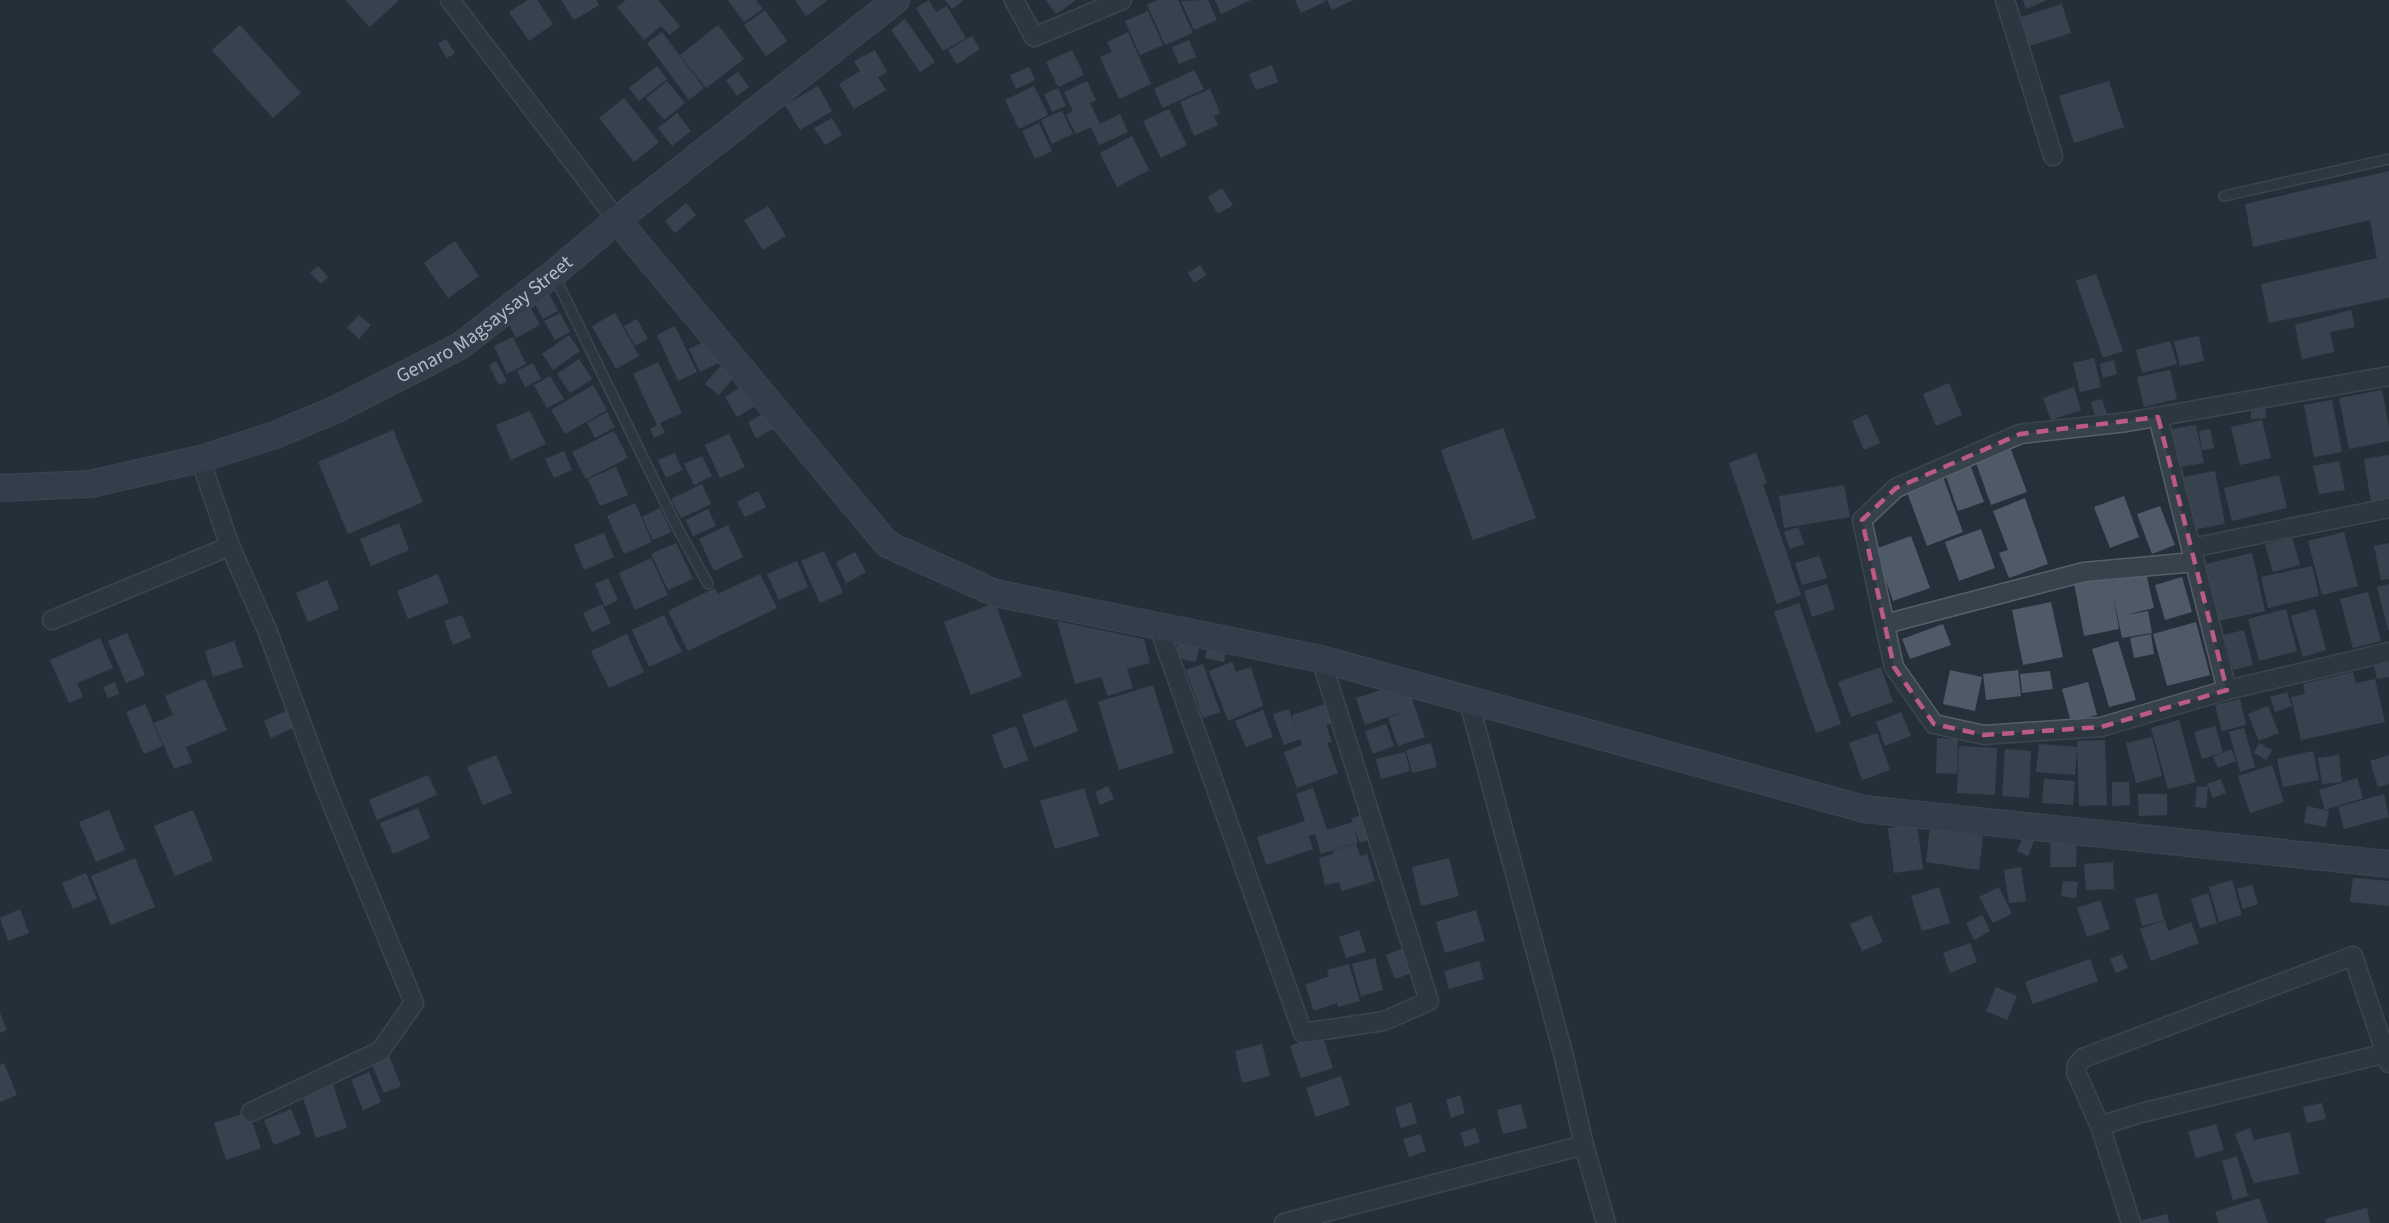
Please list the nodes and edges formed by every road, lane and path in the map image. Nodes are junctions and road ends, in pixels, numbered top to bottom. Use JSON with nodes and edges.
{"nodes":[{"id":1,"x":450,"y":0,"type":"edge"},
{"id":2,"x":896,"y":0,"type":"edge"},
{"id":3,"x":1014,"y":0,"type":"edge"},
{"id":4,"x":1122,"y":0,"type":"edge"},
{"id":5,"x":2005,"y":0,"type":"edge"},
{"id":6,"x":2053,"y":156,"type":"dead end"},
{"id":7,"x":2389,"y":159,"type":"edge"},
{"id":8,"x":2224,"y":196,"type":"dead end"},
{"id":9,"x":617,"y":220,"type":"junction"},
{"id":10,"x":553,"y":274,"type":"junction"},
{"id":11,"x":2389,"y":376,"type":"edge"},
{"id":12,"x":2158,"y":417,"type":"junction"},
{"id":13,"x":200,"y":459,"type":"junction"},
{"id":14,"x":0,"y":488,"type":"edge"},
{"id":15,"x":2389,"y":508,"type":"edge"},
{"id":16,"x":230,"y":546,"type":"junction"},
{"id":17,"x":2193,"y":555,"type":"junction"},
{"id":18,"x":708,"y":584,"type":"dead end"},
{"id":19,"x":52,"y":620,"type":"dead end"},
{"id":20,"x":1885,"y":624,"type":"junction"},
{"id":21,"x":1158,"y":626,"type":"junction"},
{"id":22,"x":2389,"y":652,"type":"edge"},
{"id":23,"x":1321,"y":659,"type":"junction"},
{"id":24,"x":2227,"y":690,"type":"junction"},
{"id":25,"x":1467,"y":698,"type":"junction"},
{"id":26,"x":2389,"y":864,"type":"edge"},
{"id":27,"x":2388,"y":1058,"type":"edge"},
{"id":28,"x":251,"y":1112,"type":"dead end"},
{"id":29,"x":2100,"y":1126,"type":"junction"},
{"id":30,"x":1584,"y":1145,"type":"junction"},
{"id":31,"x":1288,"y":1222,"type":"edge"},
{"id":32,"x":1606,"y":1223,"type":"edge"},
{"id":33,"x":2131,"y":1223,"type":"edge"}],
"edges":[{"from":1,"to":9,"type":"street"},
{"from":2,"to":9,"type":"street","name":"Genaro Magsaysay Street"},
{"from":3,"to":4,"type":"street"},
{"from":5,"to":6,"type":"street"},
{"from":7,"to":8,"type":"lane"},
{"from":9,"to":10,"type":"street","name":"Genaro Magsaysay Street"},
{"from":9,"to":21,"type":"street"},
{"from":10,"to":13,"type":"street","name":"Genaro Magsaysay Street"},
{"from":10,"to":18,"type":"lane"},
{"from":11,"to":12,"type":"street"},
{"from":12,"to":17,"type":"street"},
{"from":12,"to":20,"type":"street"},
{"from":13,"to":14,"type":"street","name":"Genaro Magsaysay Street"},
{"from":13,"to":16,"type":"street"},
{"from":15,"to":17,"type":"street"},
{"from":16,"to":19,"type":"street"},
{"from":16,"to":28,"type":"street"},
{"from":17,"to":20,"type":"street"},
{"from":17,"to":24,"type":"street"},
{"from":20,"to":24,"type":"street"},
{"from":21,"to":23,"type":"street"},
{"from":21,"to":23,"type":"street"},
{"from":22,"to":24,"type":"street"},
{"from":23,"to":25,"type":"street"},
{"from":25,"to":26,"type":"street"},
{"from":25,"to":30,"type":"street"},
{"from":27,"to":29,"type":"street"},
{"from":27,"to":29,"type":"street"},
{"from":29,"to":33,"type":"street"},
{"from":30,"to":31,"type":"street"},
{"from":30,"to":32,"type":"street"}]}
